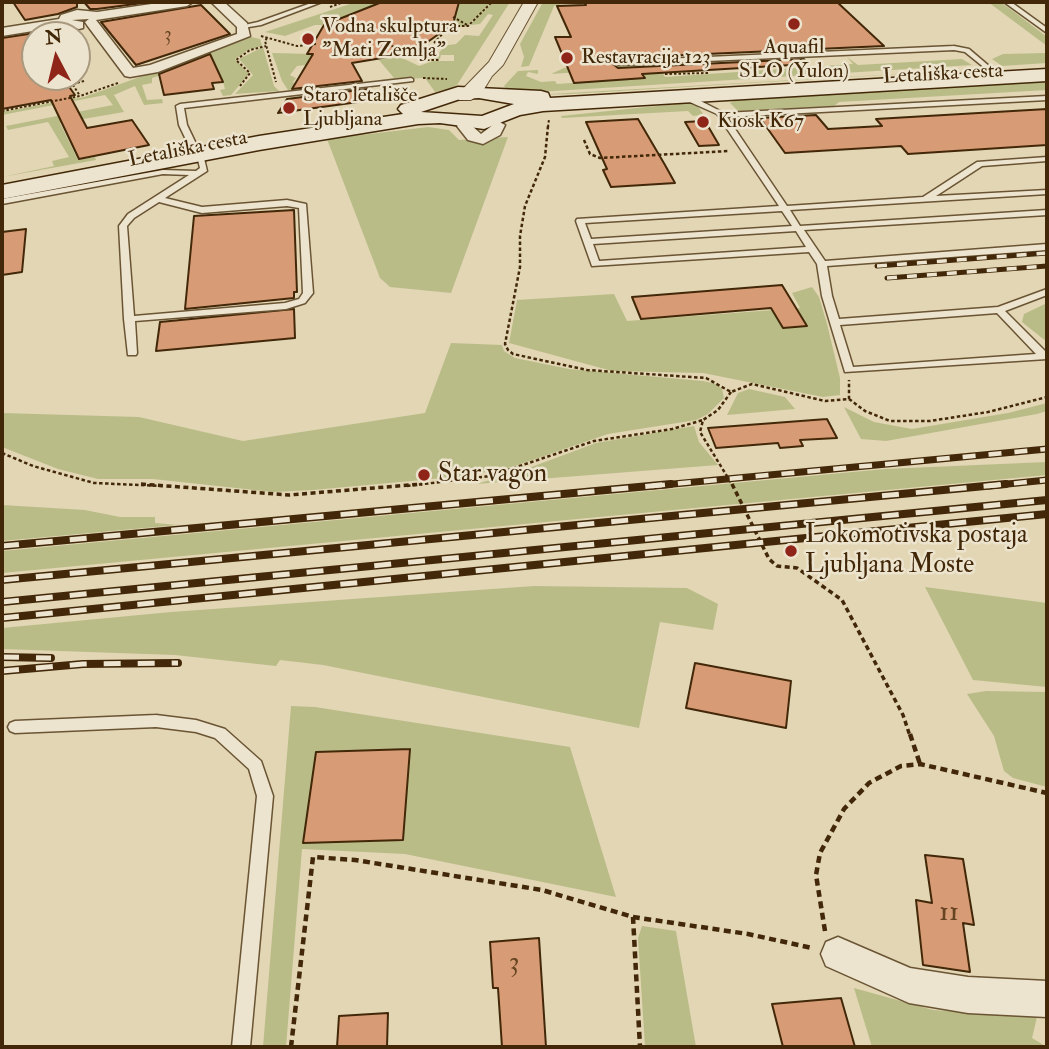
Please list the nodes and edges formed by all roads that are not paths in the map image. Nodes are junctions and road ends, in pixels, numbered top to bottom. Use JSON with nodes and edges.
{"nodes":[{"id":1,"x":67,"y":2,"type":"edge"},
{"id":2,"x":187,"y":2,"type":"edge"},
{"id":3,"x":203,"y":2,"type":"edge"},
{"id":4,"x":218,"y":2,"type":"edge"},
{"id":5,"x":319,"y":2,"type":"edge"},
{"id":6,"x":531,"y":2,"type":"edge"},
{"id":7,"x":1007,"y":2,"type":"edge"},
{"id":8,"x":144,"y":5,"type":"edge"},
{"id":9,"x":77,"y":14,"type":"junction"},
{"id":10,"x":94,"y":20,"type":"junction"},
{"id":11,"x":64,"y":21,"type":"edge"},
{"id":12,"x":79,"y":21,"type":"edge"},
{"id":13,"x":243,"y":26,"type":"junction"},
{"id":14,"x":21,"y":29,"type":"edge"},
{"id":15,"x":1047,"y":31,"type":"edge"},
{"id":16,"x":2,"y":32,"type":"edge"},
{"id":17,"x":618,"y":63,"type":"dead end"},
{"id":18,"x":495,"y":65,"type":"junction"},
{"id":19,"x":1047,"y":69,"type":"edge"},
{"id":20,"x":993,"y":72,"type":"junction"},
{"id":21,"x":1047,"y":75,"type":"edge"},
{"id":22,"x":411,"y":80,"type":"road end"},
{"id":23,"x":463,"y":90,"type":"junction"},
{"id":24,"x":732,"y":94,"type":"junction"},
{"id":25,"x":685,"y":97,"type":"junction"},
{"id":26,"x":1047,"y":97,"type":"edge"},
{"id":27,"x":235,"y":99,"type":"joint"},
{"id":28,"x":590,"y":99,"type":"junction"},
{"id":29,"x":721,"y":114,"type":"junction"},
{"id":30,"x":497,"y":115,"type":"junction"},
{"id":31,"x":369,"y":118,"type":"junction"},
{"id":32,"x":447,"y":118,"type":"junction"},
{"id":33,"x":197,"y":158,"type":"junction"},
{"id":34,"x":1047,"y":159,"type":"edge"},
{"id":35,"x":3,"y":189,"type":"edge"},
{"id":36,"x":1047,"y":192,"type":"edge"},
{"id":37,"x":159,"y":198,"type":"junction"},
{"id":38,"x":926,"y":199,"type":"junction"},
{"id":39,"x":785,"y":209,"type":"junction"},
{"id":40,"x":1047,"y":212,"type":"edge"},
{"id":41,"x":800,"y":229,"type":"junction"},
{"id":42,"x":588,"y":242,"type":"junction"},
{"id":43,"x":1047,"y":247,"type":"edge"},
{"id":44,"x":813,"y":249,"type":"junction"},
{"id":45,"x":822,"y":264,"type":"junction"},
{"id":46,"x":1047,"y":292,"type":"edge"},
{"id":47,"x":999,"y":310,"type":"junction"},
{"id":48,"x":129,"y":319,"type":"junction"},
{"id":49,"x":835,"y":322,"type":"junction"},
{"id":50,"x":132,"y":353,"type":"dead end"},
{"id":51,"x":1046,"y":356,"type":"edge"},
{"id":52,"x":849,"y":370,"type":"joint"},
{"id":53,"x":15,"y":727,"type":"dead end"},
{"id":54,"x":838,"y":954,"type":"road end"},
{"id":55,"x":1047,"y":999,"type":"edge"},
{"id":56,"x":241,"y":1047,"type":"edge"}],
"edges":[{"from":1,"to":9,"type":"street"},
{"from":2,"to":8,"type":"street"},
{"from":3,"to":4,"type":"street"},
{"from":4,"to":13,"type":"street"},
{"from":5,"to":13,"type":"lane"},
{"from":6,"to":18,"type":"street"},
{"from":7,"to":15,"type":"lane"},
{"from":8,"to":10,"type":"street"},
{"from":9,"to":10,"type":"street"},
{"from":9,"to":11,"type":"street"},
{"from":10,"to":12,"type":"street"},
{"from":10,"to":13,"type":"street"},
{"from":14,"to":16,"type":"street"},
{"from":17,"to":20,"type":"lane"},
{"from":18,"to":23,"type":"street"},
{"from":18,"to":30,"type":"street"},
{"from":19,"to":20,"type":"main road","name":"Letališka cesta"},
{"from":20,"to":28,"type":"main road","name":"Letališka cesta"},
{"from":21,"to":24,"type":"main road","name":"Letališka cesta"},
{"from":22,"to":27,"type":"lane"},
{"from":23,"to":30,"type":"main road","name":"Letališka cesta"},
{"from":23,"to":31,"type":"main road","name":"Letališka cesta"},
{"from":23,"to":32,"type":"main road","name":"Letališka cesta"},
{"from":24,"to":25,"type":"main road","name":"Letališka cesta"},
{"from":24,"to":29,"type":"lane"},
{"from":25,"to":28,"type":"main road","name":"Letališka cesta"},
{"from":25,"to":29,"type":"lane"},
{"from":26,"to":29,"type":"lane"},
{"from":27,"to":33,"type":"lane"},
{"from":28,"to":30,"type":"main road","name":"Letališka cesta"},
{"from":29,"to":39,"type":"lane"},
{"from":30,"to":32,"type":"main road","name":"Letališka cesta"},
{"from":31,"to":32,"type":"main road","name":"Letališka cesta"},
{"from":31,"to":33,"type":"main road","name":"Letališka cesta"},
{"from":32,"to":33,"type":"main road","name":"Letališka cesta"},
{"from":33,"to":35,"type":"main road","name":"Letališka cesta"},
{"from":33,"to":37,"type":"lane"},
{"from":34,"to":38,"type":"lane"},
{"from":36,"to":38,"type":"lane"},
{"from":37,"to":48,"type":"lane"},
{"from":37,"to":48,"type":"lane"},
{"from":38,"to":39,"type":"lane"},
{"from":39,"to":41,"type":"lane"},
{"from":39,"to":42,"type":"lane"},
{"from":40,"to":41,"type":"lane"},
{"from":41,"to":42,"type":"lane"},
{"from":41,"to":44,"type":"lane"},
{"from":42,"to":44,"type":"lane"},
{"from":43,"to":45,"type":"lane"},
{"from":44,"to":45,"type":"lane"},
{"from":45,"to":49,"type":"lane"},
{"from":46,"to":47,"type":"lane"},
{"from":47,"to":49,"type":"lane"},
{"from":47,"to":51,"type":"lane"},
{"from":48,"to":50,"type":"lane"},
{"from":49,"to":52,"type":"lane"},
{"from":51,"to":52,"type":"lane"},
{"from":53,"to":56,"type":"lane"},
{"from":54,"to":55,"type":"street"}]}
